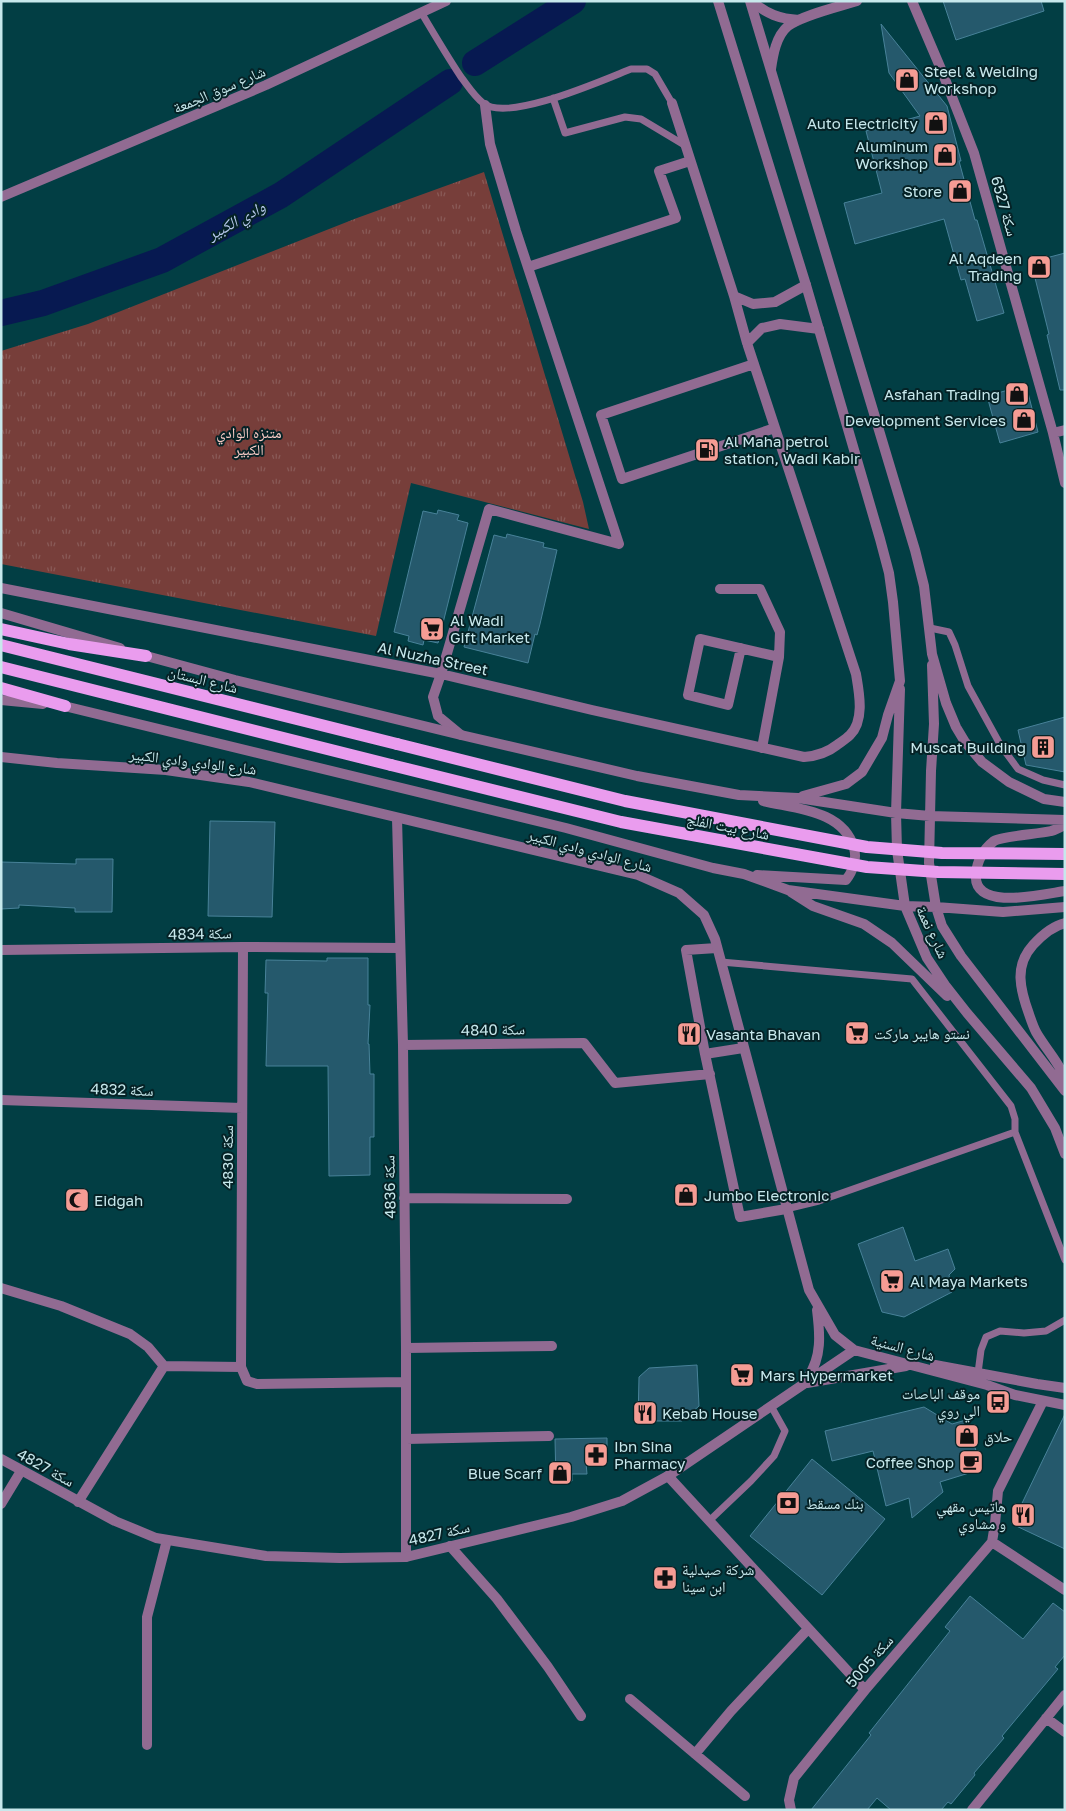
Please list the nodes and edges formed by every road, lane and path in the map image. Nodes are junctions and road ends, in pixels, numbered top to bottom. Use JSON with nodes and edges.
{"nodes":[{"id":1,"x":446,"y":1,"type":"edge"},
{"id":2,"x":718,"y":1,"type":"edge"},
{"id":3,"x":751,"y":1,"type":"edge"},
{"id":4,"x":857,"y":1,"type":"edge"},
{"id":5,"x":912,"y":1,"type":"edge"},
{"id":6,"x":422,"y":12,"type":"junction"},
{"id":7,"x":800,"y":20,"type":"junction"},
{"id":8,"x":771,"y":68,"type":"junction"},
{"id":9,"x":553,"y":98,"type":"junction"},
{"id":10,"x":672,"y":104,"type":"joint"},
{"id":11,"x":484,"y":105,"type":"junction"},
{"id":12,"x":686,"y":146,"type":"junction"},
{"id":13,"x":690,"y":161,"type":"junction"},
{"id":14,"x":1,"y":197,"type":"edge"},
{"id":15,"x":528,"y":268,"type":"junction"},
{"id":16,"x":806,"y":285,"type":"junction"},
{"id":17,"x":734,"y":296,"type":"junction"},
{"id":18,"x":819,"y":329,"type":"junction"},
{"id":19,"x":748,"y":343,"type":"junction"},
{"id":20,"x":754,"y":364,"type":"junction"},
{"id":21,"x":775,"y":428,"type":"junction"},
{"id":22,"x":1065,"y":430,"type":"edge"},
{"id":23,"x":1053,"y":433,"type":"junction"},
{"id":24,"x":1065,"y":483,"type":"edge"},
{"id":25,"x":1,"y":588,"type":"edge"},
{"id":26,"x":720,"y":590,"type":"dead end"},
{"id":27,"x":1,"y":613,"type":"edge"},
{"id":28,"x":930,"y":628,"type":"junction"},
{"id":29,"x":1,"y":629,"type":"edge"},
{"id":30,"x":1,"y":645,"type":"edge"},
{"id":31,"x":741,"y":648,"type":"junction"},
{"id":32,"x":932,"y":654,"type":"junction"},
{"id":33,"x":146,"y":656,"type":"junction"},
{"id":34,"x":779,"y":657,"type":"junction"},
{"id":35,"x":1,"y":667,"type":"edge"},
{"id":36,"x":441,"y":674,"type":"junction"},
{"id":37,"x":900,"y":681,"type":"junction"},
{"id":38,"x":1,"y":688,"type":"edge"},
{"id":39,"x":1,"y":700,"type":"edge"},
{"id":40,"x":66,"y":706,"type":"junction"},
{"id":41,"x":461,"y":735,"type":"junction"},
{"id":42,"x":397,"y":744,"type":"joint"},
{"id":43,"x":762,"y":748,"type":"junction"},
{"id":44,"x":1,"y":756,"type":"edge"},
{"id":45,"x":1065,"y":784,"type":"edge"},
{"id":46,"x":739,"y":795,"type":"junction"},
{"id":47,"x":798,"y":798,"type":"junction"},
{"id":48,"x":1065,"y":802,"type":"edge"},
{"id":49,"x":896,"y":813,"type":"junction"},
{"id":50,"x":930,"y":816,"type":"junction"},
{"id":51,"x":397,"y":818,"type":"junction"},
{"id":52,"x":1065,"y":820,"type":"edge"},
{"id":53,"x":1065,"y":825,"type":"edge"},
{"id":54,"x":1065,"y":854,"type":"edge"},
{"id":55,"x":744,"y":874,"type":"junction"},
{"id":56,"x":1065,"y":874,"type":"edge"},
{"id":57,"x":788,"y":890,"type":"junction"},
{"id":58,"x":1065,"y":891,"type":"edge"},
{"id":59,"x":904,"y":906,"type":"junction"},
{"id":60,"x":936,"y":906,"type":"junction"},
{"id":61,"x":1065,"y":907,"type":"edge"},
{"id":62,"x":1065,"y":923,"type":"edge"},
{"id":63,"x":243,"y":947,"type":"junction"},
{"id":64,"x":400,"y":948,"type":"junction"},
{"id":65,"x":717,"y":948,"type":"junction"},
{"id":66,"x":1,"y":950,"type":"edge"},
{"id":67,"x":721,"y":962,"type":"junction"},
{"id":68,"x":967,"y":1013,"type":"junction"},
{"id":69,"x":402,"y":1045,"type":"junction"},
{"id":70,"x":744,"y":1048,"type":"junction"},
{"id":71,"x":706,"y":1054,"type":"junction"},
{"id":72,"x":710,"y":1074,"type":"junction"},
{"id":73,"x":1065,"y":1078,"type":"edge"},
{"id":74,"x":1065,"y":1091,"type":"edge"},
{"id":75,"x":1,"y":1100,"type":"edge"},
{"id":76,"x":242,"y":1108,"type":"junction"},
{"id":77,"x":1015,"y":1132,"type":"junction"},
{"id":78,"x":1065,"y":1154,"type":"edge"},
{"id":79,"x":404,"y":1198,"type":"junction"},
{"id":80,"x":567,"y":1199,"type":"dead end"},
{"id":81,"x":786,"y":1209,"type":"junction"},
{"id":82,"x":1065,"y":1260,"type":"edge"},
{"id":83,"x":1,"y":1288,"type":"edge"},
{"id":84,"x":816,"y":1304,"type":"junction"},
{"id":85,"x":1065,"y":1320,"type":"edge"},
{"id":86,"x":552,"y":1346,"type":"dead end"},
{"id":87,"x":406,"y":1348,"type":"junction"},
{"id":88,"x":854,"y":1350,"type":"junction"},
{"id":89,"x":912,"y":1365,"type":"junction"},
{"id":90,"x":164,"y":1366,"type":"junction"},
{"id":91,"x":241,"y":1367,"type":"junction"},
{"id":92,"x":978,"y":1373,"type":"junction"},
{"id":93,"x":405,"y":1382,"type":"junction"},
{"id":94,"x":804,"y":1384,"type":"junction"},
{"id":95,"x":1065,"y":1388,"type":"edge"},
{"id":96,"x":1043,"y":1401,"type":"junction"},
{"id":97,"x":1065,"y":1405,"type":"edge"},
{"id":98,"x":771,"y":1406,"type":"junction"},
{"id":99,"x":549,"y":1436,"type":"dead end"},
{"id":100,"x":406,"y":1439,"type":"junction"},
{"id":101,"x":1,"y":1460,"type":"edge"},
{"id":102,"x":21,"y":1471,"type":"junction"},
{"id":103,"x":668,"y":1476,"type":"junction"},
{"id":104,"x":78,"y":1502,"type":"junction"},
{"id":105,"x":1,"y":1504,"type":"edge"},
{"id":106,"x":709,"y":1521,"type":"junction"},
{"id":107,"x":167,"y":1540,"type":"junction"},
{"id":108,"x":992,"y":1542,"type":"junction"},
{"id":109,"x":450,"y":1546,"type":"junction"},
{"id":110,"x":406,"y":1556,"type":"junction"},
{"id":111,"x":1065,"y":1590,"type":"edge"},
{"id":112,"x":808,"y":1629,"type":"junction"},
{"id":113,"x":865,"y":1690,"type":"junction"},
{"id":114,"x":1065,"y":1695,"type":"edge"},
{"id":115,"x":630,"y":1699,"type":"dead end"},
{"id":116,"x":581,"y":1716,"type":"dead end"},
{"id":117,"x":1046,"y":1718,"type":"junction"},
{"id":118,"x":1065,"y":1732,"type":"edge"},
{"id":119,"x":147,"y":1745,"type":"dead end"},
{"id":120,"x":695,"y":1754,"type":"junction"},
{"id":121,"x":745,"y":1796,"type":"dead end"},
{"id":122,"x":978,"y":1808,"type":"edge"},
{"id":123,"x":791,"y":1810,"type":"edge"}],
"edges":[{"from":1,"to":6,"type":"street","name":"شارع سوق الجمعة"},
{"from":2,"to":16,"type":"street","name":"شارع نعمة"},
{"from":3,"to":7,"type":"street"},
{"from":3,"to":8,"type":"street"},
{"from":4,"to":7,"type":"street"},
{"from":5,"to":23,"type":"street","name":"سكة 6527"},
{"from":6,"to":11,"type":"lane"},
{"from":6,"to":14,"type":"street","name":"شارع سوق الجمعة"},
{"from":7,"to":8,"type":"street"},
{"from":8,"to":28,"type":"street"},
{"from":9,"to":10,"type":"lane"},
{"from":9,"to":11,"type":"lane"},
{"from":9,"to":12,"type":"lane"},
{"from":10,"to":12,"type":"street"},
{"from":11,"to":15,"type":"street"},
{"from":12,"to":13,"type":"street"},
{"from":13,"to":15,"type":"street"},
{"from":13,"to":17,"type":"street"},
{"from":15,"to":36,"type":"street"},
{"from":16,"to":17,"type":"street"},
{"from":16,"to":18,"type":"street","name":"شارع نعمة"},
{"from":17,"to":19,"type":"street"},
{"from":18,"to":19,"type":"street"},
{"from":18,"to":37,"type":"street","name":"شارع نعمة"},
{"from":19,"to":20,"type":"street"},
{"from":20,"to":21,"type":"street"},
{"from":20,"to":21,"type":"street"},
{"from":21,"to":43,"type":"street","name":"Al Nuzha Street"},
{"from":22,"to":23,"type":"street"},
{"from":23,"to":24,"type":"street","name":"سكة 6527"},
{"from":25,"to":36,"type":"street","name":"Al Nuzha Street"},
{"from":26,"to":34,"type":"street"},
{"from":27,"to":33,"type":"street"},
{"from":28,"to":32,"type":"street"},
{"from":28,"to":45,"type":"lane"},
{"from":29,"to":33,"type":"main road"},
{"from":30,"to":42,"type":"main road","name":"شارع البستان"},
{"from":31,"to":31,"type":"street"},
{"from":31,"to":34,"type":"street"},
{"from":32,"to":48,"type":"street"},
{"from":32,"to":50,"type":"street","name":"شارع نعمة"},
{"from":33,"to":41,"type":"street"},
{"from":34,"to":43,"type":"street"},
{"from":35,"to":56,"type":"main road","name":"شارع بيت الفلج","bridge":true},
{"from":36,"to":41,"type":"street"},
{"from":36,"to":43,"type":"street","name":"Al Nuzha Street"},
{"from":37,"to":47,"type":"street"},
{"from":37,"to":49,"type":"street","name":"شارع نعمة"},
{"from":38,"to":40,"type":"main road"},
{"from":39,"to":40,"type":"street"},
{"from":40,"to":55,"type":"street"},
{"from":41,"to":46,"type":"street"},
{"from":42,"to":54,"type":"main road","name":"شارع بيت الفلج","bridge":true},
{"from":44,"to":51,"type":"street","name":"شارع الوادي وادي الكبير"},
{"from":46,"to":47,"type":"street"},
{"from":46,"to":55,"type":"street"},
{"from":47,"to":49,"type":"street"},
{"from":49,"to":50,"type":"street"},
{"from":49,"to":59,"type":"street","name":"شارع نعمة"},
{"from":50,"to":52,"type":"street"},
{"from":50,"to":60,"type":"street","name":"شارع نعمة"},
{"from":51,"to":64,"type":"street","name":"سكة 4836"},
{"from":51,"to":65,"type":"street","name":"شارع الوادي وادي الكبير"},
{"from":53,"to":58,"type":"street"},
{"from":55,"to":57,"type":"street"},
{"from":57,"to":59,"type":"street"},
{"from":57,"to":68,"type":"street"},
{"from":59,"to":60,"type":"street"},
{"from":59,"to":68,"type":"street","name":"شارع نعمة"},
{"from":60,"to":61,"type":"street"},
{"from":60,"to":74,"type":"street","name":"شارع نعمة"},
{"from":62,"to":73,"type":"street"},
{"from":63,"to":64,"type":"street","name":"سكة 4834"},
{"from":63,"to":66,"type":"street","name":"سكة 4834"},
{"from":63,"to":76,"type":"street","name":"سكة 4830"},
{"from":64,"to":69,"type":"street","name":"سكة 4836"},
{"from":65,"to":67,"type":"street","name":"شارع الوادي وادي الكبير"},
{"from":65,"to":71,"type":"street"},
{"from":67,"to":70,"type":"street","name":"شارع الوادي وادي الكبير"},
{"from":67,"to":77,"type":"lane"},
{"from":68,"to":78,"type":"street","name":"شارع نعمة"},
{"from":69,"to":72,"type":"street","name":"سكة 4840"},
{"from":69,"to":79,"type":"street","name":"سكة 4836"},
{"from":70,"to":71,"type":"street"},
{"from":70,"to":81,"type":"street","name":"شارع الوادي وادي الكبير"},
{"from":71,"to":72,"type":"street"},
{"from":72,"to":81,"type":"street"},
{"from":75,"to":76,"type":"street","name":"سكة 4832"},
{"from":76,"to":91,"type":"street","name":"سكة 4830"},
{"from":77,"to":81,"type":"lane"},
{"from":77,"to":82,"type":"lane"},
{"from":79,"to":80,"type":"street"},
{"from":79,"to":87,"type":"street","name":"سكة 4836"},
{"from":81,"to":84,"type":"street","name":"شارع الوادي وادي الكبير"},
{"from":83,"to":90,"type":"street"},
{"from":84,"to":88,"type":"street","name":"شارع الوادي وادي الكبير"},
{"from":84,"to":94,"type":"street"},
{"from":85,"to":92,"type":"lane"},
{"from":86,"to":87,"type":"street"},
{"from":87,"to":93,"type":"street","name":"سكة 4836"},
{"from":88,"to":89,"type":"street","name":"شارع السنية"},
{"from":88,"to":92,"type":"street","name":"شارع السنية"},
{"from":88,"to":94,"type":"street","name":"سكة 4827"},
{"from":89,"to":94,"type":"street"},
{"from":89,"to":96,"type":"street","name":"شارع السنية"},
{"from":90,"to":91,"type":"street"},
{"from":90,"to":104,"type":"street"},
{"from":91,"to":93,"type":"street"},
{"from":92,"to":95,"type":"street","name":"شارع السنية"},
{"from":93,"to":100,"type":"street","name":"سكة 4836"},
{"from":94,"to":98,"type":"street","name":"سكة 4827"},
{"from":96,"to":97,"type":"street","name":"شارع السنية"},
{"from":96,"to":108,"type":"street"},
{"from":98,"to":103,"type":"street","name":"سكة 4827"},
{"from":98,"to":106,"type":"lane"},
{"from":99,"to":100,"type":"street"},
{"from":100,"to":110,"type":"street","name":"سكة 4836"},
{"from":101,"to":102,"type":"street","name":"سكة 4827"},
{"from":102,"to":104,"type":"street","name":"سكة 4827"},
{"from":102,"to":105,"type":"street"},
{"from":103,"to":106,"type":"street"},
{"from":103,"to":109,"type":"street","name":"سكة 4827"},
{"from":104,"to":107,"type":"street","name":"سكة 4827"},
{"from":106,"to":112,"type":"street"},
{"from":107,"to":110,"type":"street","name":"سكة 4827"},
{"from":107,"to":119,"type":"street"},
{"from":108,"to":111,"type":"street"},
{"from":108,"to":113,"type":"street","name":"سكة 5005"},
{"from":109,"to":110,"type":"street","name":"سكة 4827"},
{"from":109,"to":116,"type":"street"},
{"from":112,"to":113,"type":"street"},
{"from":112,"to":120,"type":"street"},
{"from":113,"to":123,"type":"street","name":"سكة 5005"},
{"from":114,"to":117,"type":"street"},
{"from":115,"to":120,"type":"street"},
{"from":117,"to":118,"type":"street"},
{"from":117,"to":122,"type":"street"},
{"from":120,"to":121,"type":"street"}]}
